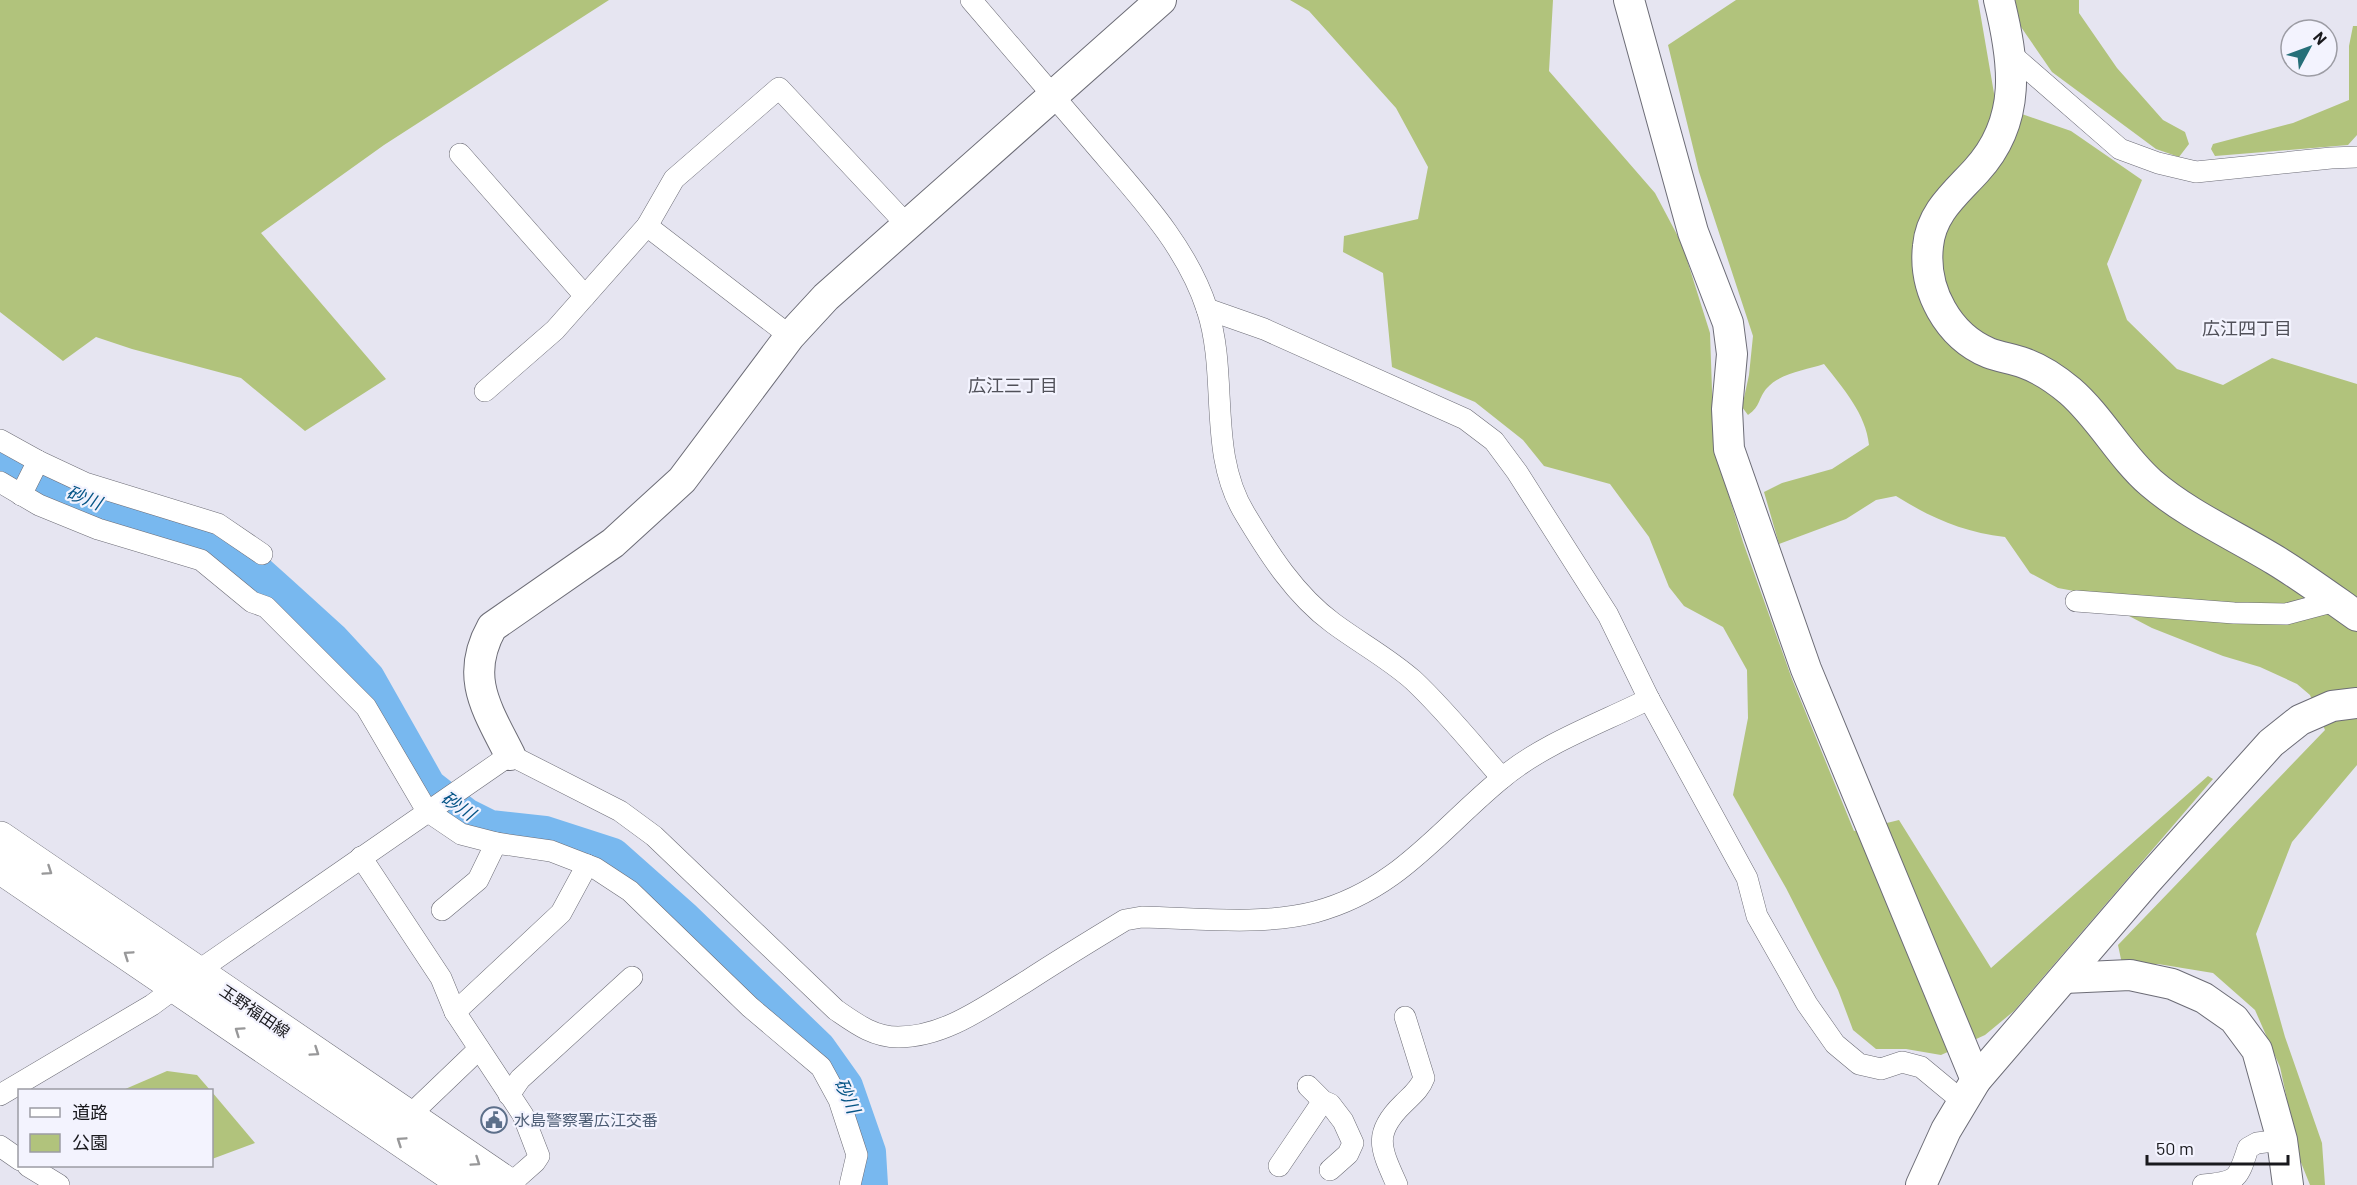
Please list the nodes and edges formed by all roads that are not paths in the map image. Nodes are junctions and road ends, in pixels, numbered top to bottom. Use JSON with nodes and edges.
{"nodes":[{"id":1,"x":971,"y":0,"type":"edge"},
{"id":2,"x":1161,"y":0,"type":"edge"},
{"id":3,"x":1629,"y":0,"type":"edge"},
{"id":4,"x":1999,"y":0,"type":"edge"},
{"id":5,"x":2012,"y":55,"type":"junction"},
{"id":6,"x":1053,"y":96,"type":"junction"},
{"id":7,"x":460,"y":154,"type":"dead end"},
{"id":8,"x":2357,"y":157,"type":"edge"},
{"id":9,"x":907,"y":225,"type":"junction"},
{"id":10,"x":647,"y":226,"type":"junction"},
{"id":11,"x":585,"y":296,"type":"junction"},
{"id":12,"x":1207,"y":309,"type":"junction"},
{"id":13,"x":790,"y":336,"type":"junction"},
{"id":14,"x":485,"y":391,"type":"dead end"},
{"id":15,"x":0,"y":440,"type":"edge"},
{"id":16,"x":39,"y":461,"type":"junction"},
{"id":17,"x":0,"y":482,"type":"edge"},
{"id":18,"x":21,"y":495,"type":"junction"},
{"id":19,"x":262,"y":554,"type":"dead end"},
{"id":20,"x":2076,"y":601,"type":"dead end"},
{"id":21,"x":2346,"y":608,"type":"edge"},
{"id":22,"x":1649,"y":699,"type":"junction"},
{"id":23,"x":2357,"y":703,"type":"edge"},
{"id":24,"x":510,"y":754,"type":"junction"},
{"id":25,"x":1502,"y":778,"type":"junction"},
{"id":26,"x":428,"y":811,"type":"junction"},
{"id":27,"x":0,"y":838,"type":"edge"},
{"id":28,"x":496,"y":843,"type":"junction"},
{"id":29,"x":361,"y":857,"type":"junction"},
{"id":30,"x":587,"y":865,"type":"junction"},
{"id":31,"x":0,"y":867,"type":"edge"},
{"id":32,"x":442,"y":910,"type":"dead end"},
{"id":33,"x":632,"y":977,"type":"dead end"},
{"id":34,"x":2064,"y":978,"type":"junction"},
{"id":35,"x":187,"y":980,"type":"junction"},
{"id":36,"x":455,"y":1012,"type":"junction"},
{"id":37,"x":1405,"y":1017,"type":"dead end"},
{"id":38,"x":479,"y":1049,"type":"junction"},
{"id":39,"x":1308,"y":1086,"type":"dead end"},
{"id":40,"x":1969,"y":1090,"type":"junction"},
{"id":41,"x":0,"y":1095,"type":"edge"},
{"id":42,"x":509,"y":1095,"type":"junction"},
{"id":43,"x":1323,"y":1101,"type":"junction"},
{"id":44,"x":409,"y":1116,"type":"junction"},
{"id":45,"x":2282,"y":1140,"type":"junction"},
{"id":46,"x":1353,"y":1143,"type":"junction"},
{"id":47,"x":1383,"y":1145,"type":"junction"},
{"id":48,"x":0,"y":1146,"type":"edge"},
{"id":49,"x":18,"y":1159,"type":"edge"},
{"id":50,"x":1279,"y":1166,"type":"dead end"},
{"id":51,"x":30,"y":1167,"type":"edge"},
{"id":52,"x":1330,"y":1170,"type":"dead end"},
{"id":53,"x":59,"y":1185,"type":"edge"},
{"id":54,"x":467,"y":1185,"type":"edge"},
{"id":55,"x":509,"y":1185,"type":"edge"},
{"id":56,"x":850,"y":1185,"type":"edge"},
{"id":57,"x":1397,"y":1185,"type":"edge"},
{"id":58,"x":1921,"y":1185,"type":"edge"},
{"id":59,"x":2203,"y":1185,"type":"edge"},
{"id":60,"x":2288,"y":1185,"type":"edge"}],
"edges":[{"from":1,"to":6,"type":"street"},
{"from":2,"to":6,"type":"street"},
{"from":3,"to":40,"type":"street"},
{"from":4,"to":5,"type":"street"},
{"from":5,"to":8,"type":"street"},
{"from":5,"to":21,"type":"street"},
{"from":6,"to":9,"type":"street"},
{"from":6,"to":12,"type":"street"},
{"from":7,"to":11,"type":"street"},
{"from":9,"to":10,"type":"street"},
{"from":9,"to":13,"type":"street"},
{"from":10,"to":11,"type":"street"},
{"from":10,"to":13,"type":"street"},
{"from":11,"to":14,"type":"street"},
{"from":12,"to":22,"type":"street"},
{"from":12,"to":25,"type":"street"},
{"from":13,"to":24,"type":"street"},
{"from":15,"to":16,"type":"street"},
{"from":16,"to":18,"type":"street"},
{"from":16,"to":19,"type":"street"},
{"from":17,"to":18,"type":"street"},
{"from":18,"to":26,"type":"street"},
{"from":20,"to":21,"type":"street"},
{"from":22,"to":25,"type":"street"},
{"from":22,"to":40,"type":"street"},
{"from":23,"to":34,"type":"street"},
{"from":24,"to":25,"type":"street"},
{"from":24,"to":26,"type":"street"},
{"from":26,"to":28,"type":"street"},
{"from":26,"to":29,"type":"street"},
{"from":27,"to":35,"type":"main road","name":"玉野福田線","one_way":true},
{"from":28,"to":30,"type":"street"},
{"from":28,"to":32,"type":"street"},
{"from":29,"to":35,"type":"street"},
{"from":29,"to":36,"type":"street"},
{"from":30,"to":36,"type":"street"},
{"from":30,"to":56,"type":"street"},
{"from":35,"to":31,"type":"main road","name":"玉野福田線","one_way":true},
{"from":33,"to":42,"type":"street"},
{"from":34,"to":40,"type":"street"},
{"from":34,"to":45,"type":"street"},
{"from":35,"to":41,"type":"street"},
{"from":35,"to":44,"type":"main road","name":"玉野福田線","one_way":true},
{"from":54,"to":35,"type":"main road","name":"玉野福田線","one_way":true},
{"from":36,"to":38,"type":"street"},
{"from":37,"to":47,"type":"street"},
{"from":38,"to":42,"type":"street"},
{"from":38,"to":44,"type":"street"},
{"from":39,"to":43,"type":"street"},
{"from":40,"to":58,"type":"street"},
{"from":42,"to":55,"type":"street"},
{"from":43,"to":46,"type":"street"},
{"from":43,"to":50,"type":"street"},
{"from":44,"to":55,"type":"main road","name":"玉野福田線","one_way":true},
{"from":45,"to":59,"type":"street"},
{"from":45,"to":60,"type":"street"},
{"from":46,"to":47,"type":"street"},
{"from":46,"to":52,"type":"street"},
{"from":47,"to":57,"type":"street"},
{"from":48,"to":49,"type":"street"},
{"from":51,"to":53,"type":"street"}]}
